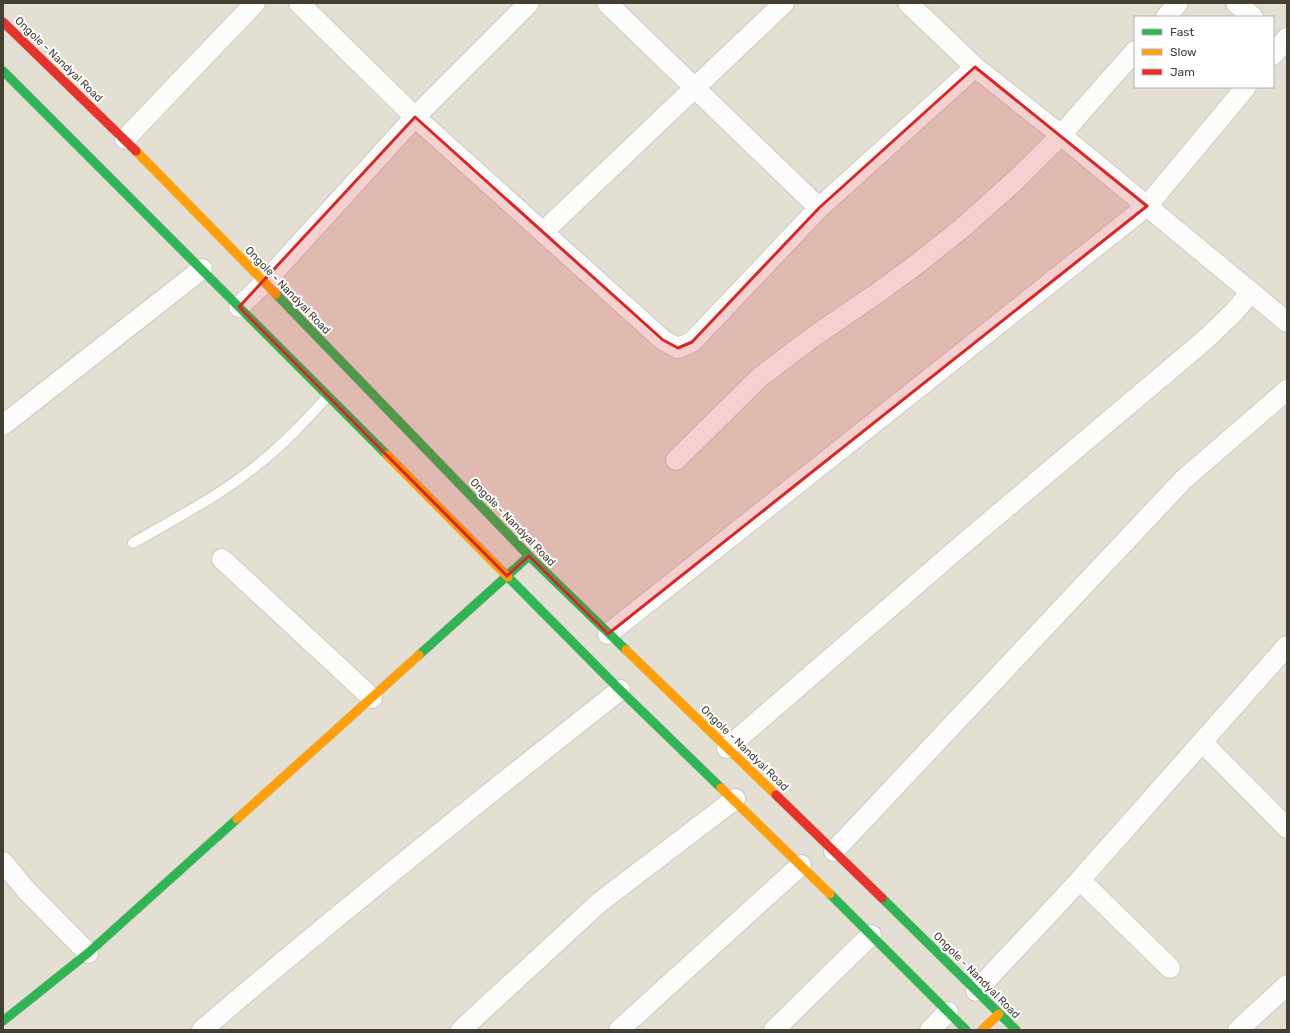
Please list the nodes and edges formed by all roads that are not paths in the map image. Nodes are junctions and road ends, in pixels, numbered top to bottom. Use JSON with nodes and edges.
{"nodes":[{"id":1,"x":255,"y":3,"type":"edge"},
{"id":2,"x":299,"y":3,"type":"edge"},
{"id":3,"x":529,"y":3,"type":"edge"},
{"id":4,"x":606,"y":3,"type":"edge"},
{"id":5,"x":784,"y":3,"type":"edge"},
{"id":6,"x":908,"y":3,"type":"edge"},
{"id":7,"x":1178,"y":3,"type":"edge"},
{"id":8,"x":1236,"y":3,"type":"edge"},
{"id":9,"x":1167,"y":16,"type":"edge"},
{"id":10,"x":1252,"y":16,"type":"edge"},
{"id":11,"x":3,"y":22,"type":"edge"},
{"id":12,"x":1134,"y":53,"type":"edge"},
{"id":13,"x":975,"y":67,"type":"junction"},
{"id":14,"x":3,"y":71,"type":"edge"},
{"id":15,"x":694,"y":88,"type":"junction"},
{"id":16,"x":1245,"y":88,"type":"edge"},
{"id":17,"x":415,"y":117,"type":"junction"},
{"id":18,"x":1061,"y":134,"type":"junction"},
{"id":19,"x":125,"y":139,"type":"junction"},
{"id":20,"x":1147,"y":206,"type":"junction"},
{"id":21,"x":819,"y":208,"type":"junction"},
{"id":22,"x":542,"y":232,"type":"junction"},
{"id":23,"x":202,"y":269,"type":"junction"},
{"id":24,"x":264,"y":282,"type":"junction"},
{"id":25,"x":1251,"y":292,"type":"junction"},
{"id":26,"x":239,"y":307,"type":"junction"},
{"id":27,"x":1286,"y":319,"type":"edge"},
{"id":28,"x":1287,"y":390,"type":"edge"},
{"id":29,"x":328,"y":396,"type":"junction"},
{"id":30,"x":3,"y":425,"type":"edge"},
{"id":31,"x":676,"y":460,"type":"dead end"},
{"id":32,"x":133,"y":543,"type":"dead end"},
{"id":33,"x":529,"y":556,"type":"junction"},
{"id":34,"x":222,"y":559,"type":"dead end"},
{"id":35,"x":508,"y":576,"type":"junction"},
{"id":36,"x":608,"y":634,"type":"junction"},
{"id":37,"x":1287,"y":646,"type":"edge"},
{"id":38,"x":620,"y":690,"type":"junction"},
{"id":39,"x":372,"y":698,"type":"junction"},
{"id":40,"x":1202,"y":742,"type":"junction"},
{"id":41,"x":728,"y":748,"type":"junction"},
{"id":42,"x":735,"y":799,"type":"junction"},
{"id":43,"x":1287,"y":828,"type":"edge"},
{"id":44,"x":834,"y":851,"type":"junction"},
{"id":45,"x":3,"y":862,"type":"edge"},
{"id":46,"x":801,"y":865,"type":"junction"},
{"id":47,"x":1080,"y":880,"type":"junction"},
{"id":48,"x":871,"y":935,"type":"junction"},
{"id":49,"x":88,"y":952,"type":"junction"},
{"id":50,"x":1170,"y":968,"type":"dead end"},
{"id":51,"x":1287,"y":985,"type":"edge"},
{"id":52,"x":976,"y":991,"type":"junction"},
{"id":53,"x":948,"y":1012,"type":"junction"},
{"id":54,"x":998,"y":1014,"type":"junction"},
{"id":55,"x":3,"y":1021,"type":"edge"},
{"id":56,"x":202,"y":1030,"type":"edge"},
{"id":57,"x":461,"y":1030,"type":"edge"},
{"id":58,"x":619,"y":1030,"type":"edge"},
{"id":59,"x":774,"y":1030,"type":"edge"},
{"id":60,"x":930,"y":1030,"type":"edge"},
{"id":61,"x":966,"y":1030,"type":"edge"},
{"id":62,"x":982,"y":1030,"type":"edge"},
{"id":63,"x":1016,"y":1030,"type":"edge"},
{"id":64,"x":1238,"y":1030,"type":"edge"}],
"edges":[{"from":1,"to":19,"type":"street"},
{"from":2,"to":17,"type":"street"},
{"from":3,"to":17,"type":"street"},
{"from":4,"to":15,"type":"street"},
{"from":5,"to":15,"type":"street"},
{"from":6,"to":13,"type":"street"},
{"from":7,"to":9,"type":"street"},
{"from":8,"to":10,"type":"street"},
{"from":11,"to":19,"type":"main road","name":"Ongole - Nandyal Road"},
{"from":12,"to":18,"type":"street"},
{"from":13,"to":18,"type":"street"},
{"from":13,"to":21,"type":"street"},
{"from":14,"to":23,"type":"main road"},
{"from":15,"to":21,"type":"street"},
{"from":15,"to":22,"type":"street"},
{"from":16,"to":20,"type":"street"},
{"from":17,"to":22,"type":"street"},
{"from":17,"to":24,"type":"street"},
{"from":18,"to":20,"type":"street"},
{"from":18,"to":31,"type":"street"},
{"from":19,"to":24,"type":"main road","name":"Ongole - Nandyal Road"},
{"from":20,"to":25,"type":"street"},
{"from":20,"to":36,"type":"street"},
{"from":21,"to":22,"type":"street"},
{"from":23,"to":26,"type":"main road"},
{"from":23,"to":30,"type":"street"},
{"from":24,"to":26,"type":"street"},
{"from":24,"to":33,"type":"main road","name":"Ongole - Nandyal Road"},
{"from":25,"to":27,"type":"street"},
{"from":25,"to":41,"type":"street"},
{"from":26,"to":29,"type":"main road"},
{"from":28,"to":44,"type":"street"},
{"from":29,"to":32,"type":"lane"},
{"from":29,"to":35,"type":"main road"},
{"from":33,"to":35,"type":"main road"},
{"from":33,"to":36,"type":"main road","name":"Ongole - Nandyal Road"},
{"from":34,"to":39,"type":"street"},
{"from":35,"to":38,"type":"main road"},
{"from":35,"to":39,"type":"main road"},
{"from":36,"to":41,"type":"main road","name":"Ongole - Nandyal Road"},
{"from":37,"to":40,"type":"street"},
{"from":38,"to":42,"type":"main road"},
{"from":38,"to":56,"type":"street"},
{"from":39,"to":49,"type":"main road"},
{"from":40,"to":43,"type":"street"},
{"from":40,"to":47,"type":"street"},
{"from":41,"to":44,"type":"main road","name":"Ongole - Nandyal Road"},
{"from":42,"to":46,"type":"main road"},
{"from":42,"to":57,"type":"street"},
{"from":44,"to":52,"type":"main road","name":"Ongole - Nandyal Road"},
{"from":45,"to":49,"type":"street"},
{"from":46,"to":48,"type":"main road"},
{"from":46,"to":58,"type":"street"},
{"from":47,"to":50,"type":"street"},
{"from":47,"to":52,"type":"street"},
{"from":48,"to":53,"type":"main road"},
{"from":48,"to":59,"type":"street"},
{"from":49,"to":55,"type":"main road"},
{"from":51,"to":64,"type":"street"},
{"from":52,"to":54,"type":"main road","name":"Ongole - Nandyal Road"},
{"from":53,"to":60,"type":"street"},
{"from":53,"to":61,"type":"main road"},
{"from":54,"to":62,"type":"main road"},
{"from":54,"to":63,"type":"main road","name":"Ongole - Nandyal Road"}]}
